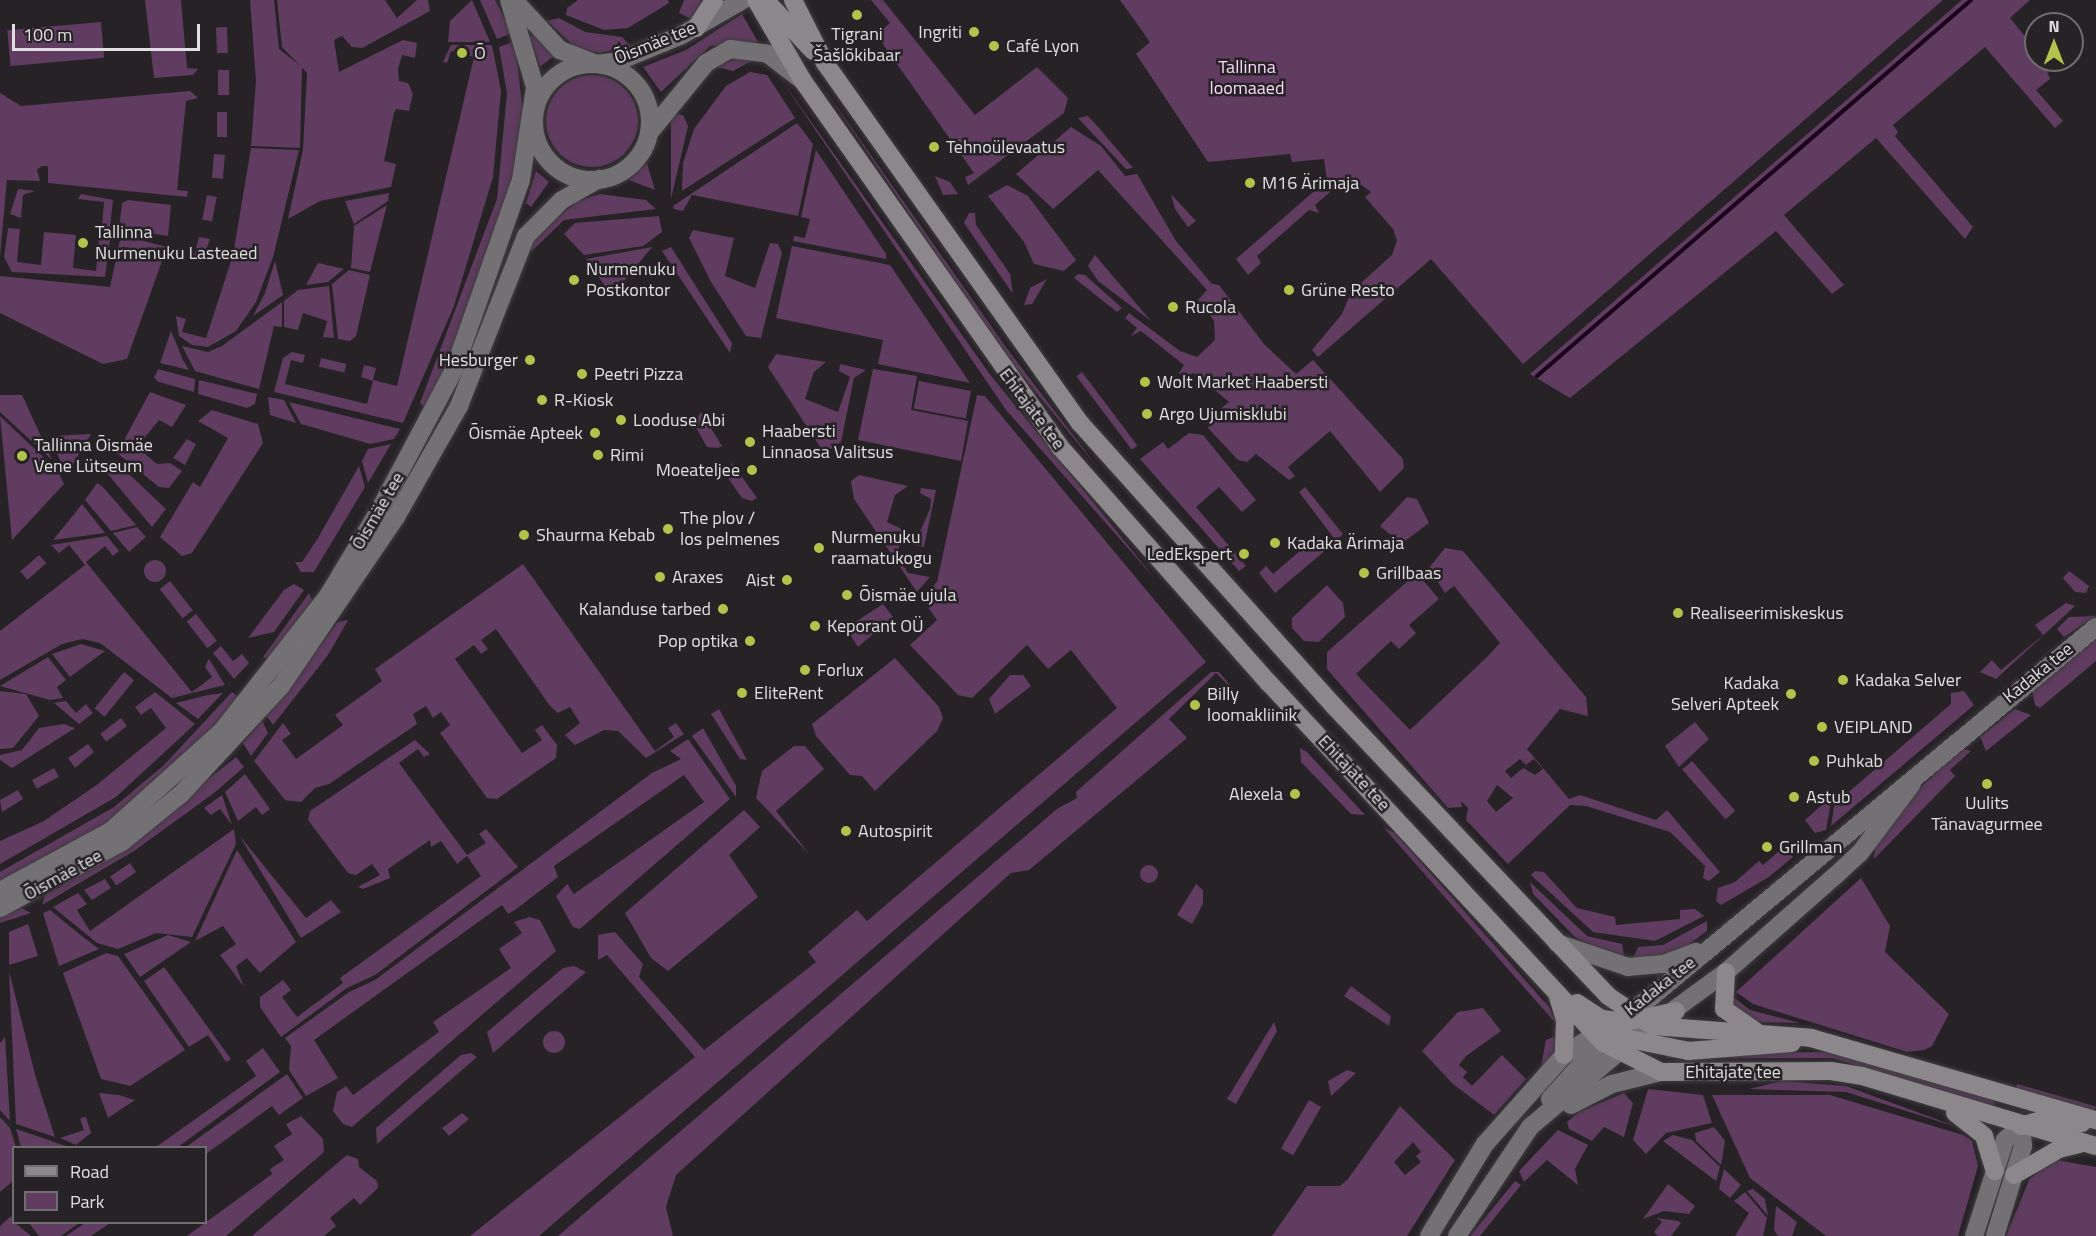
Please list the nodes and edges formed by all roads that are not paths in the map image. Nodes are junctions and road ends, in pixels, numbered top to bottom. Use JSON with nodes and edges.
{"nodes":[{"id":1,"x":509,"y":0,"type":"edge"},
{"id":2,"x":514,"y":0,"type":"edge"},
{"id":3,"x":714,"y":0,"type":"edge"},
{"id":4,"x":743,"y":0,"type":"edge"},
{"id":5,"x":756,"y":0,"type":"edge"},
{"id":6,"x":765,"y":0,"type":"edge"},
{"id":7,"x":793,"y":0,"type":"edge"},
{"id":8,"x":696,"y":27,"type":"junction"},
{"id":9,"x":825,"y":63,"type":"junction"},
{"id":10,"x":596,"y":64,"type":"junction"},
{"id":11,"x":802,"y":81,"type":"junction"},
{"id":12,"x":534,"y":116,"type":"junction"},
{"id":13,"x":648,"y":135,"type":"junction"},
{"id":14,"x":599,"y":179,"type":"junction"},
{"id":15,"x":2096,"y":627,"type":"edge"},
{"id":16,"x":1926,"y":766,"type":"junction"},
{"id":17,"x":0,"y":891,"type":"edge"},
{"id":18,"x":0,"y":908,"type":"edge"},
{"id":19,"x":1557,"y":943,"type":"junction"},
{"id":20,"x":1707,"y":948,"type":"junction"},
{"id":21,"x":1726,"y":972,"type":"junction"},
{"id":22,"x":1557,"y":992,"type":"junction"},
{"id":23,"x":1620,"y":1030,"type":"junction"},
{"id":24,"x":1763,"y":1034,"type":"junction"},
{"id":25,"x":1811,"y":1038,"type":"junction"},
{"id":26,"x":1634,"y":1039,"type":"junction"},
{"id":27,"x":1564,"y":1055,"type":"junction"},
{"id":28,"x":1661,"y":1072,"type":"junction"},
{"id":29,"x":2008,"y":1094,"type":"junction"},
{"id":30,"x":1936,"y":1100,"type":"junction"},
{"id":31,"x":2096,"y":1122,"type":"edge"},
{"id":32,"x":2021,"y":1126,"type":"junction"},
{"id":33,"x":1530,"y":1127,"type":"junction"},
{"id":34,"x":2089,"y":1145,"type":"edge"},
{"id":35,"x":1995,"y":1171,"type":"junction"},
{"id":36,"x":2014,"y":1175,"type":"junction"},
{"id":37,"x":1429,"y":1236,"type":"edge"},
{"id":38,"x":1457,"y":1236,"type":"edge"},
{"id":39,"x":1974,"y":1236,"type":"edge"},
{"id":40,"x":1995,"y":1236,"type":"edge"}],
"edges":[{"from":1,"to":12,"type":"main road","name":"Õismäe tee"},
{"from":2,"to":10,"type":"main road","name":"Õismäe tee"},
{"from":3,"to":8,"type":"main road"},
{"from":4,"to":8,"type":"main road","name":"Õismäe tee"},
{"from":5,"to":11,"type":"main road","name":"Ehitajate tee"},
{"from":6,"to":9,"type":"main road"},
{"from":7,"to":9,"type":"main road","name":"Ehitajate tee"},
{"from":8,"to":10,"type":"main road","name":"Õismäe tee"},
{"from":9,"to":19,"type":"main road","name":"Ehitajate tee"},
{"from":10,"to":12,"type":"main road"},
{"from":10,"to":13,"type":"main road"},
{"from":11,"to":13,"type":"main road","name":"Õismäe tee"},
{"from":11,"to":22,"type":"main road","name":"Ehitajate tee"},
{"from":12,"to":14,"type":"main road"},
{"from":12,"to":17,"type":"main road","name":"Õismäe tee"},
{"from":13,"to":14,"type":"main road"},
{"from":14,"to":18,"type":"main road","name":"Õismäe tee"},
{"from":15,"to":16,"type":"main road","name":"Kadaka tee"},
{"from":16,"to":20,"type":"main road","name":"Kadaka tee"},
{"from":16,"to":21,"type":"main road","name":"Kadaka tee"},
{"from":19,"to":20,"type":"main road"},
{"from":19,"to":23,"type":"main road","name":"Ehitajate tee"},
{"from":20,"to":23,"type":"main road","name":"Kadaka tee"},
{"from":21,"to":23,"type":"main road","name":"Kadaka tee"},
{"from":21,"to":24,"type":"main road"},
{"from":22,"to":23,"type":"main road","name":"Ehitajate tee"},
{"from":22,"to":27,"type":"main road"},
{"from":23,"to":24,"type":"main road","name":"Ehitajate tee"},
{"from":23,"to":26,"type":"main road"},
{"from":23,"to":27,"type":"main road","name":"Kadaka tee"},
{"from":23,"to":28,"type":"main road","name":"Ehitajate tee"},
{"from":23,"to":33,"type":"main road"},
{"from":24,"to":25,"type":"main road","name":"Ehitajate tee"},
{"from":25,"to":26,"type":"main road"},
{"from":25,"to":29,"type":"main road","name":"Ehitajate tee"},
{"from":26,"to":28,"type":"main road"},
{"from":27,"to":37,"type":"main road","name":"Kadaka tee"},
{"from":28,"to":30,"type":"main road","name":"Ehitajate tee"},
{"from":28,"to":33,"type":"main road"},
{"from":29,"to":31,"type":"main road","name":"Ehitajate tee"},
{"from":29,"to":32,"type":"main road"},
{"from":30,"to":32,"type":"main road","name":"Ehitajate tee"},
{"from":30,"to":35,"type":"main road"},
{"from":31,"to":32,"type":"main road"},
{"from":32,"to":34,"type":"main road","name":"Ehitajate tee"},
{"from":32,"to":35,"type":"main road"},
{"from":32,"to":36,"type":"main road"},
{"from":33,"to":38,"type":"main road"},
{"from":34,"to":36,"type":"main road"},
{"from":35,"to":39,"type":"main road"},
{"from":36,"to":40,"type":"main road"}]}
